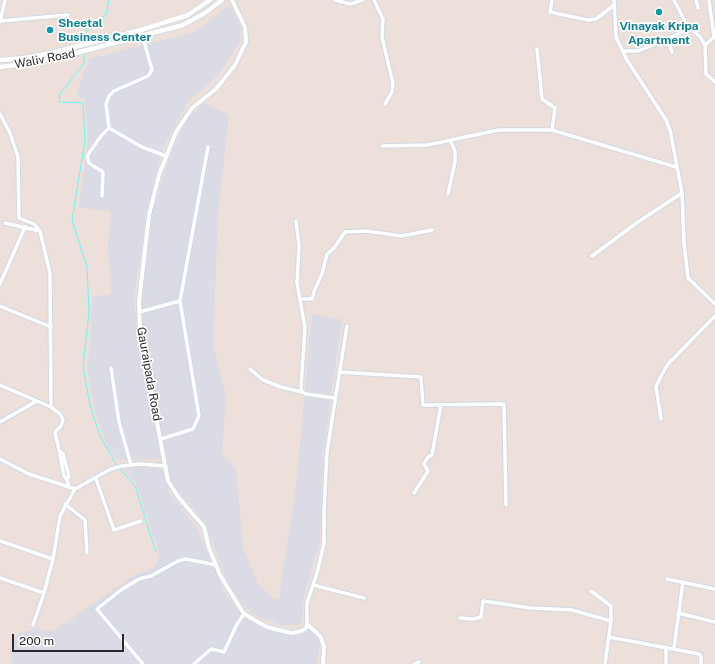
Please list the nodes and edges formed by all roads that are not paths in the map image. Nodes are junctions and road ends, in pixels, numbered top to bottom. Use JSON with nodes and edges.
{"nodes":[{"id":1,"x":5,"y":0,"type":"edge"},
{"id":2,"x":210,"y":0,"type":"edge"},
{"id":3,"x":222,"y":0,"type":"edge"},
{"id":4,"x":232,"y":0,"type":"edge"},
{"id":5,"x":335,"y":0,"type":"edge"},
{"id":6,"x":363,"y":0,"type":"edge"},
{"id":7,"x":374,"y":0,"type":"edge"},
{"id":8,"x":552,"y":0,"type":"edge"},
{"id":9,"x":614,"y":0,"type":"edge"},
{"id":10,"x":674,"y":0,"type":"edge"},
{"id":11,"x":696,"y":0,"type":"edge"},
{"id":12,"x":709,"y":0,"type":"edge"},
{"id":13,"x":614,"y":5,"type":"junction"},
{"id":14,"x":698,"y":8,"type":"dead end"},
{"id":15,"x":68,"y":15,"type":"dead end"},
{"id":16,"x":0,"y":21,"type":"edge"},
{"id":17,"x":690,"y":28,"type":"junction"},
{"id":18,"x":141,"y":30,"type":"junction"},
{"id":19,"x":143,"y":36,"type":"junction"},
{"id":20,"x":667,"y":39,"type":"junction"},
{"id":21,"x":705,"y":45,"type":"junction"},
{"id":22,"x":537,"y":49,"type":"dead end"},
{"id":23,"x":623,"y":52,"type":"junction"},
{"id":24,"x":672,"y":52,"type":"dead end"},
{"id":25,"x":0,"y":60,"type":"edge"},
{"id":26,"x":0,"y":67,"type":"edge"},
{"id":27,"x":715,"y":82,"type":"edge"},
{"id":28,"x":385,"y":104,"type":"dead end"},
{"id":29,"x":0,"y":114,"type":"edge"},
{"id":30,"x":109,"y":128,"type":"junction"},
{"id":31,"x":552,"y":130,"type":"junction"},
{"id":32,"x":450,"y":140,"type":"junction"},
{"id":33,"x":208,"y":146,"type":"dead end"},
{"id":34,"x":382,"y":146,"type":"dead end"},
{"id":35,"x":166,"y":156,"type":"junction"},
{"id":36,"x":676,"y":167,"type":"junction"},
{"id":37,"x":682,"y":193,"type":"junction"},
{"id":38,"x":448,"y":194,"type":"dead end"},
{"id":39,"x":102,"y":196,"type":"dead end"},
{"id":40,"x":296,"y":221,"type":"dead end"},
{"id":41,"x":5,"y":223,"type":"dead end"},
{"id":42,"x":25,"y":227,"type":"junction"},
{"id":43,"x":432,"y":230,"type":"dead end"},
{"id":44,"x":40,"y":231,"type":"junction"},
{"id":45,"x":592,"y":256,"type":"dead end"},
{"id":46,"x":0,"y":284,"type":"edge"},
{"id":47,"x":300,"y":299,"type":"junction"},
{"id":48,"x":180,"y":301,"type":"junction"},
{"id":49,"x":715,"y":304,"type":"edge"},
{"id":50,"x":0,"y":306,"type":"edge"},
{"id":51,"x":139,"y":312,"type":"junction"},
{"id":52,"x":715,"y":316,"type":"edge"},
{"id":53,"x":347,"y":326,"type":"dead end"},
{"id":54,"x":51,"y":327,"type":"junction"},
{"id":55,"x":111,"y":368,"type":"dead end"},
{"id":56,"x":250,"y":369,"type":"dead end"},
{"id":57,"x":340,"y":372,"type":"junction"},
{"id":58,"x":0,"y":385,"type":"edge"},
{"id":59,"x":302,"y":392,"type":"junction"},
{"id":60,"x":335,"y":398,"type":"junction"},
{"id":61,"x":37,"y":401,"type":"junction"},
{"id":62,"x":441,"y":405,"type":"junction"},
{"id":63,"x":51,"y":407,"type":"junction"},
{"id":64,"x":661,"y":419,"type":"dead end"},
{"id":65,"x":0,"y":422,"type":"edge"},
{"id":66,"x":161,"y":439,"type":"junction"},
{"id":67,"x":0,"y":459,"type":"edge"},
{"id":68,"x":131,"y":465,"type":"junction"},
{"id":69,"x":166,"y":466,"type":"junction"},
{"id":70,"x":96,"y":478,"type":"junction"},
{"id":71,"x":69,"y":488,"type":"junction"},
{"id":72,"x":75,"y":489,"type":"junction"},
{"id":73,"x":414,"y":493,"type":"dead end"},
{"id":74,"x":65,"y":504,"type":"junction"},
{"id":75,"x":506,"y":506,"type":"dead end"},
{"id":76,"x":141,"y":521,"type":"dead end"},
{"id":77,"x":0,"y":542,"type":"edge"},
{"id":78,"x":87,"y":553,"type":"dead end"},
{"id":79,"x":53,"y":559,"type":"junction"},
{"id":80,"x":216,"y":565,"type":"junction"},
{"id":81,"x":0,"y":578,"type":"edge"},
{"id":82,"x":667,"y":579,"type":"dead end"},
{"id":83,"x":684,"y":582,"type":"junction"},
{"id":84,"x":313,"y":585,"type":"junction"},
{"id":85,"x":715,"y":589,"type":"edge"},
{"id":86,"x":591,"y":591,"type":"dead end"},
{"id":87,"x":44,"y":593,"type":"junction"},
{"id":88,"x":364,"y":598,"type":"dead end"},
{"id":89,"x":678,"y":613,"type":"junction"},
{"id":90,"x":244,"y":614,"type":"junction"},
{"id":91,"x":460,"y":618,"type":"dead end"},
{"id":92,"x":611,"y":621,"type":"junction"},
{"id":93,"x":715,"y":622,"type":"edge"},
{"id":94,"x":307,"y":624,"type":"junction"},
{"id":95,"x":33,"y":625,"type":"dead end"},
{"id":96,"x":609,"y":637,"type":"junction"},
{"id":97,"x":666,"y":647,"type":"junction"},
{"id":98,"x":674,"y":648,"type":"junction"},
{"id":99,"x":419,"y":662,"type":"dead end"},
{"id":100,"x":144,"y":664,"type":"edge"},
{"id":101,"x":194,"y":664,"type":"edge"},
{"id":102,"x":322,"y":664,"type":"edge"},
{"id":103,"x":414,"y":664,"type":"edge"},
{"id":104,"x":605,"y":664,"type":"edge"},
{"id":105,"x":666,"y":664,"type":"edge"},
{"id":106,"x":701,"y":664,"type":"edge"}],
"edges":[{"from":1,"to":16,"type":"street"},
{"from":2,"to":18,"type":"main road","name":"Waliv Road"},
{"from":3,"to":19,"type":"main road","name":"Waliv Road"},
{"from":4,"to":35,"type":"street","name":"Gauraipada Road"},
{"from":5,"to":6,"type":"street"},
{"from":7,"to":28,"type":"street"},
{"from":8,"to":13,"type":"street"},
{"from":9,"to":13,"type":"street"},
{"from":10,"to":17,"type":"street"},
{"from":11,"to":14,"type":"street"},
{"from":12,"to":21,"type":"street"},
{"from":13,"to":23,"type":"street"},
{"from":15,"to":16,"type":"street"},
{"from":17,"to":20,"type":"street"},
{"from":17,"to":21,"type":"street"},
{"from":18,"to":19,"type":"street"},
{"from":18,"to":25,"type":"main road","name":"Waliv Road"},
{"from":19,"to":26,"type":"main road","name":"Waliv Road"},
{"from":19,"to":30,"type":"street"},
{"from":20,"to":23,"type":"street"},
{"from":20,"to":24,"type":"street"},
{"from":21,"to":27,"type":"street"},
{"from":22,"to":31,"type":"street"},
{"from":23,"to":36,"type":"street"},
{"from":29,"to":44,"type":"street"},
{"from":30,"to":35,"type":"street"},
{"from":30,"to":39,"type":"street"},
{"from":31,"to":32,"type":"street"},
{"from":31,"to":36,"type":"street"},
{"from":32,"to":34,"type":"street"},
{"from":32,"to":38,"type":"street"},
{"from":33,"to":48,"type":"street"},
{"from":35,"to":51,"type":"street","name":"Gauraipada Road"},
{"from":36,"to":37,"type":"street"},
{"from":37,"to":45,"type":"street"},
{"from":37,"to":49,"type":"street"},
{"from":40,"to":47,"type":"street"},
{"from":41,"to":42,"type":"street"},
{"from":42,"to":44,"type":"street"},
{"from":42,"to":46,"type":"street"},
{"from":43,"to":47,"type":"street"},
{"from":44,"to":54,"type":"street"},
{"from":47,"to":59,"type":"street"},
{"from":48,"to":51,"type":"street"},
{"from":48,"to":66,"type":"street"},
{"from":50,"to":54,"type":"street"},
{"from":51,"to":66,"type":"street","name":"Gauraipada Road"},
{"from":52,"to":64,"type":"street"},
{"from":53,"to":57,"type":"street"},
{"from":54,"to":63,"type":"street"},
{"from":55,"to":68,"type":"street"},
{"from":56,"to":59,"type":"street"},
{"from":57,"to":60,"type":"street"},
{"from":57,"to":62,"type":"street"},
{"from":58,"to":61,"type":"street"},
{"from":59,"to":60,"type":"street"},
{"from":60,"to":84,"type":"street"},
{"from":61,"to":63,"type":"street"},
{"from":61,"to":65,"type":"street"},
{"from":62,"to":73,"type":"street"},
{"from":62,"to":75,"type":"street"},
{"from":63,"to":71,"type":"street"},
{"from":66,"to":69,"type":"street","name":"Gauraipada Road"},
{"from":67,"to":71,"type":"street"},
{"from":68,"to":69,"type":"street"},
{"from":68,"to":70,"type":"street"},
{"from":69,"to":80,"type":"street","name":"Gauraipada Road"},
{"from":70,"to":72,"type":"street"},
{"from":70,"to":76,"type":"street"},
{"from":71,"to":72,"type":"street"},
{"from":72,"to":74,"type":"street"},
{"from":74,"to":78,"type":"street"},
{"from":74,"to":79,"type":"street"},
{"from":77,"to":79,"type":"street"},
{"from":79,"to":87,"type":"street"},
{"from":80,"to":90,"type":"street","name":"Gauraipada Road"},
{"from":80,"to":100,"type":"street"},
{"from":81,"to":87,"type":"street"},
{"from":82,"to":83,"type":"street"},
{"from":83,"to":85,"type":"street"},
{"from":83,"to":89,"type":"street"},
{"from":84,"to":88,"type":"street"},
{"from":84,"to":94,"type":"street"},
{"from":86,"to":92,"type":"street"},
{"from":87,"to":95,"type":"street"},
{"from":89,"to":93,"type":"street"},
{"from":89,"to":98,"type":"street"},
{"from":90,"to":94,"type":"street","name":"Gauraipada Road"},
{"from":90,"to":101,"type":"street"},
{"from":91,"to":92,"type":"street"},
{"from":92,"to":96,"type":"street"},
{"from":94,"to":102,"type":"street"},
{"from":96,"to":97,"type":"street"},
{"from":96,"to":104,"type":"street"},
{"from":97,"to":98,"type":"street"},
{"from":97,"to":105,"type":"street"},
{"from":98,"to":106,"type":"street"},
{"from":99,"to":103,"type":"street"}]}
